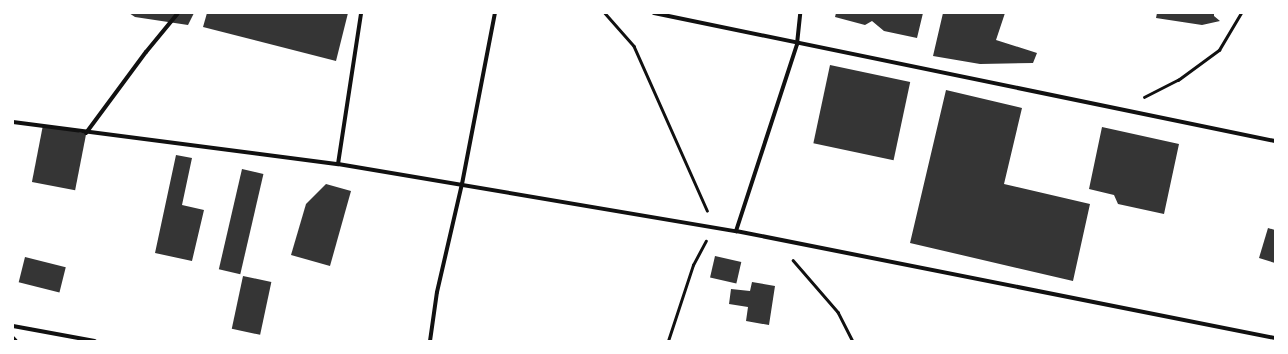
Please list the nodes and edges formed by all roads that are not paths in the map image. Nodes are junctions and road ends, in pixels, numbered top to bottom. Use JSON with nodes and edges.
{"nodes":[{"id":1,"x":178,"y":13,"type":"edge"},
{"id":2,"x":361,"y":13,"type":"edge"},
{"id":3,"x":495,"y":13,"type":"edge"},
{"id":4,"x":654,"y":13,"type":"edge"},
{"id":5,"x":800,"y":13,"type":"edge"},
{"id":6,"x":797,"y":44,"type":"junction"},
{"id":7,"x":13,"y":122,"type":"edge"},
{"id":8,"x":86,"y":132,"type":"junction"},
{"id":9,"x":1275,"y":141,"type":"edge"},
{"id":10,"x":338,"y":164,"type":"junction"},
{"id":11,"x":462,"y":184,"type":"junction"},
{"id":12,"x":736,"y":230,"type":"junction"},
{"id":13,"x":13,"y":326,"type":"edge"},
{"id":14,"x":13,"y":338,"type":"edge"},
{"id":15,"x":1275,"y":338,"type":"edge"},
{"id":16,"x":16,"y":341,"type":"edge"},
{"id":17,"x":95,"y":341,"type":"edge"},
{"id":18,"x":430,"y":341,"type":"edge"}],
"edges":[{"from":1,"to":8,"type":"street"},
{"from":2,"to":10,"type":"street"},
{"from":3,"to":11,"type":"street"},
{"from":4,"to":6,"type":"street"},
{"from":5,"to":6,"type":"street"},
{"from":6,"to":9,"type":"street"},
{"from":6,"to":12,"type":"street"},
{"from":7,"to":8,"type":"street"},
{"from":8,"to":10,"type":"street"},
{"from":10,"to":11,"type":"street"},
{"from":11,"to":12,"type":"street"},
{"from":11,"to":18,"type":"street"},
{"from":12,"to":15,"type":"street"},
{"from":13,"to":17,"type":"street"},
{"from":14,"to":16,"type":"street"}]}
